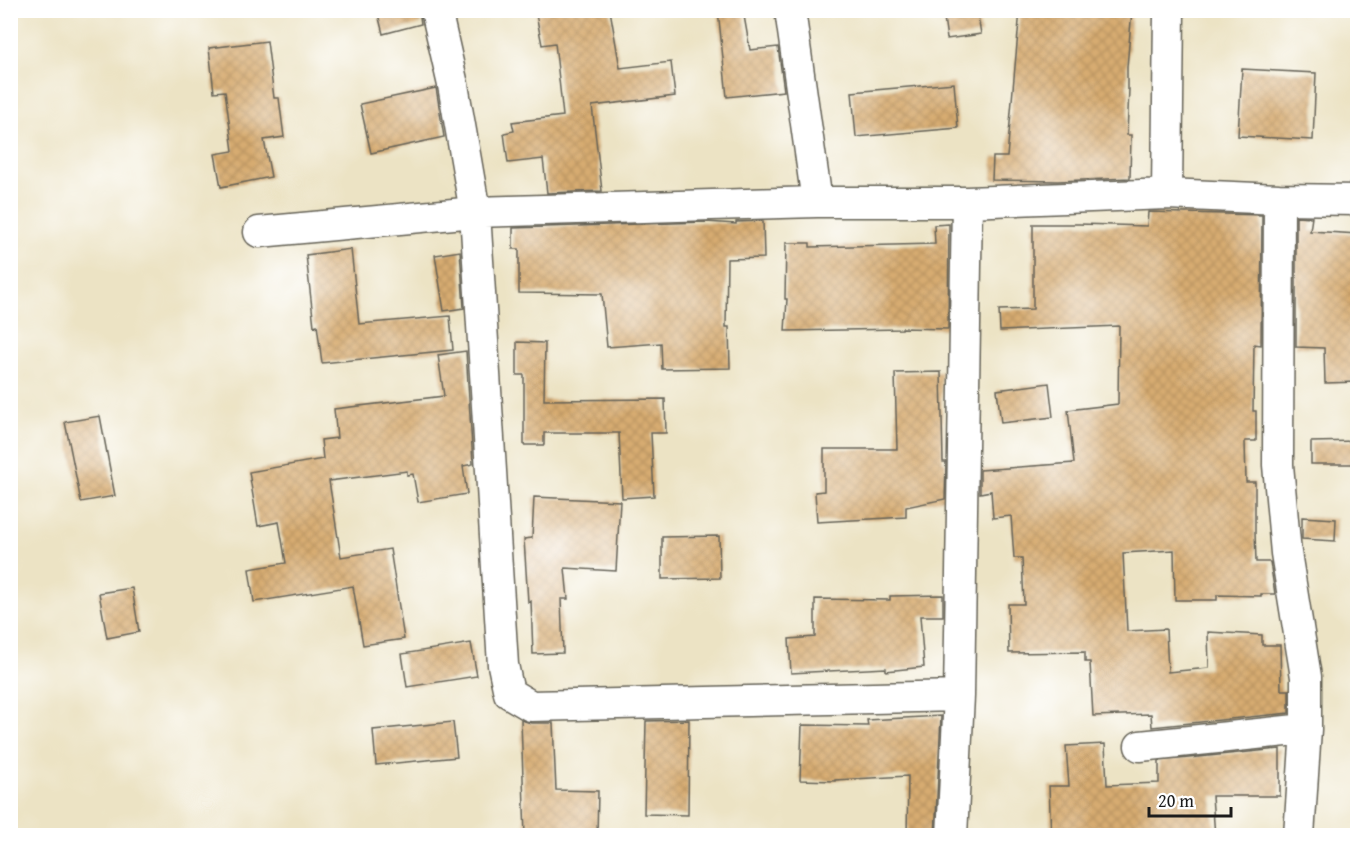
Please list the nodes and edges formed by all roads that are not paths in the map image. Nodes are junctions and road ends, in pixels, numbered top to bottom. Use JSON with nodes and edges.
{"nodes":[{"id":1,"x":436,"y":10,"type":"edge"},
{"id":2,"x":790,"y":10,"type":"edge"},
{"id":3,"x":1169,"y":10,"type":"edge"},
{"id":4,"x":1167,"y":194,"type":"junction"},
{"id":5,"x":1279,"y":199,"type":"junction"},
{"id":6,"x":1358,"y":200,"type":"edge"},
{"id":7,"x":817,"y":202,"type":"junction"},
{"id":8,"x":967,"y":202,"type":"junction"},
{"id":9,"x":475,"y":212,"type":"junction"},
{"id":10,"x":259,"y":232,"type":"dead end"},
{"id":11,"x":959,"y":696,"type":"junction"},
{"id":12,"x":1306,"y":729,"type":"junction"},
{"id":13,"x":1140,"y":746,"type":"dead end"},
{"id":14,"x":952,"y":836,"type":"edge"},
{"id":15,"x":1299,"y":836,"type":"edge"}],
"edges":[{"from":1,"to":9,"type":"street"},
{"from":2,"to":7,"type":"street"},
{"from":3,"to":4,"type":"street"},
{"from":4,"to":5,"type":"street"},
{"from":4,"to":8,"type":"street"},
{"from":5,"to":6,"type":"street"},
{"from":5,"to":12,"type":"street"},
{"from":7,"to":8,"type":"street"},
{"from":7,"to":9,"type":"street"},
{"from":8,"to":11,"type":"street"},
{"from":9,"to":10,"type":"street"},
{"from":9,"to":11,"type":"street"},
{"from":11,"to":14,"type":"street"},
{"from":12,"to":13,"type":"street"},
{"from":12,"to":15,"type":"street"}]}
